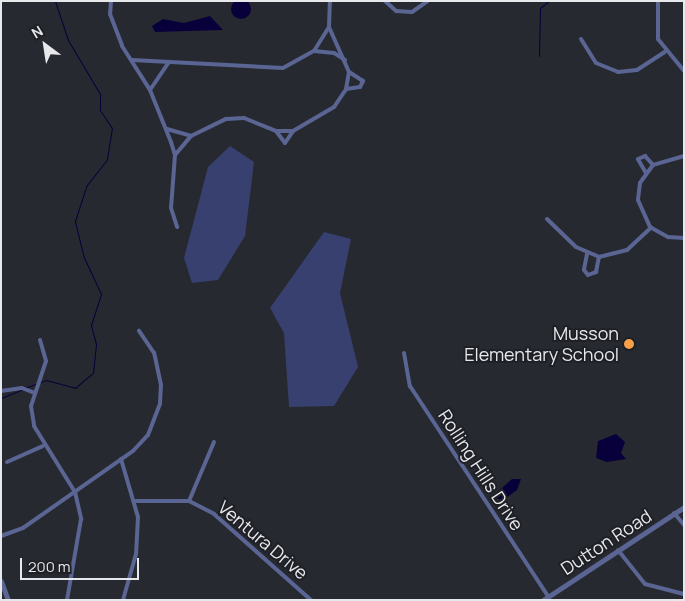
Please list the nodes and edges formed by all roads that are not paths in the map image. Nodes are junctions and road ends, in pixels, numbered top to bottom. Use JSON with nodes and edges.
{"nodes":[{"id":1,"x":111,"y":1,"type":"edge"},
{"id":2,"x":330,"y":1,"type":"edge"},
{"id":3,"x":385,"y":1,"type":"edge"},
{"id":4,"x":428,"y":1,"type":"edge"},
{"id":5,"x":658,"y":1,"type":"edge"},
{"id":6,"x":329,"y":27,"type":"junction"},
{"id":7,"x":581,"y":39,"type":"dead end"},
{"id":8,"x":314,"y":51,"type":"junction"},
{"id":9,"x":665,"y":52,"type":"junction"},
{"id":10,"x":132,"y":60,"type":"junction"},
{"id":11,"x":345,"y":60,"type":"junction"},
{"id":12,"x":169,"y":62,"type":"junction"},
{"id":13,"x":684,"y":71,"type":"edge"},
{"id":14,"x":349,"y":72,"type":"junction"},
{"id":15,"x":346,"y":89,"type":"junction"},
{"id":16,"x":150,"y":90,"type":"junction"},
{"id":17,"x":167,"y":128,"type":"junction"},
{"id":18,"x":276,"y":131,"type":"junction"},
{"id":19,"x":293,"y":131,"type":"junction"},
{"id":20,"x":191,"y":136,"type":"junction"},
{"id":21,"x":175,"y":155,"type":"junction"},
{"id":22,"x":684,"y":156,"type":"edge"},
{"id":23,"x":653,"y":165,"type":"junction"},
{"id":24,"x":646,"y":173,"type":"junction"},
{"id":25,"x":547,"y":219,"type":"dead end"},
{"id":26,"x":177,"y":227,"type":"dead end"},
{"id":27,"x":652,"y":228,"type":"junction"},
{"id":28,"x":684,"y":238,"type":"edge"},
{"id":29,"x":587,"y":254,"type":"junction"},
{"id":30,"x":599,"y":257,"type":"junction"},
{"id":31,"x":139,"y":331,"type":"dead end"},
{"id":32,"x":40,"y":340,"type":"dead end"},
{"id":33,"x":404,"y":353,"type":"dead end"},
{"id":34,"x":1,"y":391,"type":"edge"},
{"id":35,"x":35,"y":393,"type":"junction"},
{"id":36,"x":214,"y":442,"type":"dead end"},
{"id":37,"x":43,"y":446,"type":"junction"},
{"id":38,"x":121,"y":459,"type":"junction"},
{"id":39,"x":7,"y":462,"type":"dead end"},
{"id":40,"x":75,"y":492,"type":"junction"},
{"id":41,"x":136,"y":500,"type":"junction"},
{"id":42,"x":188,"y":501,"type":"junction"},
{"id":43,"x":684,"y":507,"type":"edge"},
{"id":44,"x":674,"y":513,"type":"junction"},
{"id":45,"x":684,"y":525,"type":"edge"},
{"id":46,"x":1,"y":536,"type":"edge"},
{"id":47,"x":618,"y":550,"type":"junction"},
{"id":48,"x":1,"y":582,"type":"edge"},
{"id":49,"x":683,"y":594,"type":"edge"},
{"id":50,"x":545,"y":598,"type":"edge"},
{"id":51,"x":8,"y":600,"type":"edge"},
{"id":52,"x":67,"y":600,"type":"edge"},
{"id":53,"x":123,"y":600,"type":"edge"},
{"id":54,"x":311,"y":600,"type":"edge"},
{"id":55,"x":680,"y":600,"type":"edge"}],
"edges":[{"from":1,"to":10,"type":"street"},
{"from":2,"to":6,"type":"street"},
{"from":3,"to":4,"type":"street"},
{"from":5,"to":9,"type":"street"},
{"from":6,"to":8,"type":"street"},
{"from":6,"to":11,"type":"street"},
{"from":7,"to":9,"type":"street"},
{"from":8,"to":11,"type":"street"},
{"from":8,"to":12,"type":"street"},
{"from":9,"to":13,"type":"street"},
{"from":10,"to":12,"type":"street"},
{"from":10,"to":16,"type":"street"},
{"from":11,"to":14,"type":"street"},
{"from":12,"to":16,"type":"street"},
{"from":14,"to":15,"type":"street"},
{"from":14,"to":15,"type":"street"},
{"from":15,"to":19,"type":"street"},
{"from":16,"to":17,"type":"street"},
{"from":17,"to":20,"type":"street"},
{"from":17,"to":21,"type":"street"},
{"from":18,"to":19,"type":"street"},
{"from":18,"to":19,"type":"street"},
{"from":18,"to":20,"type":"street"},
{"from":20,"to":21,"type":"street"},
{"from":21,"to":26,"type":"street"},
{"from":22,"to":23,"type":"street"},
{"from":23,"to":24,"type":"street"},
{"from":23,"to":24,"type":"street"},
{"from":24,"to":27,"type":"street"},
{"from":25,"to":29,"type":"street"},
{"from":27,"to":28,"type":"street"},
{"from":27,"to":30,"type":"street"},
{"from":29,"to":30,"type":"street"},
{"from":29,"to":30,"type":"street"},
{"from":31,"to":38,"type":"street"},
{"from":32,"to":35,"type":"street"},
{"from":33,"to":50,"type":"street","name":"Rolling Hills Drive"},
{"from":34,"to":35,"type":"street"},
{"from":35,"to":37,"type":"street"},
{"from":36,"to":42,"type":"street"},
{"from":37,"to":39,"type":"street"},
{"from":37,"to":40,"type":"street"},
{"from":38,"to":40,"type":"street"},
{"from":38,"to":41,"type":"street"},
{"from":40,"to":46,"type":"street"},
{"from":40,"to":52,"type":"street"},
{"from":41,"to":42,"type":"street"},
{"from":41,"to":53,"type":"street"},
{"from":42,"to":54,"type":"street","name":"Ventura Drive"},
{"from":43,"to":44,"type":"street","name":"Dutton Road"},
{"from":44,"to":45,"type":"street"},
{"from":44,"to":47,"type":"street","name":"Dutton Road"},
{"from":47,"to":49,"type":"street"},
{"from":47,"to":50,"type":"street","name":"Dutton Road"},
{"from":48,"to":51,"type":"street"},
{"from":49,"to":55,"type":"street"}]}
